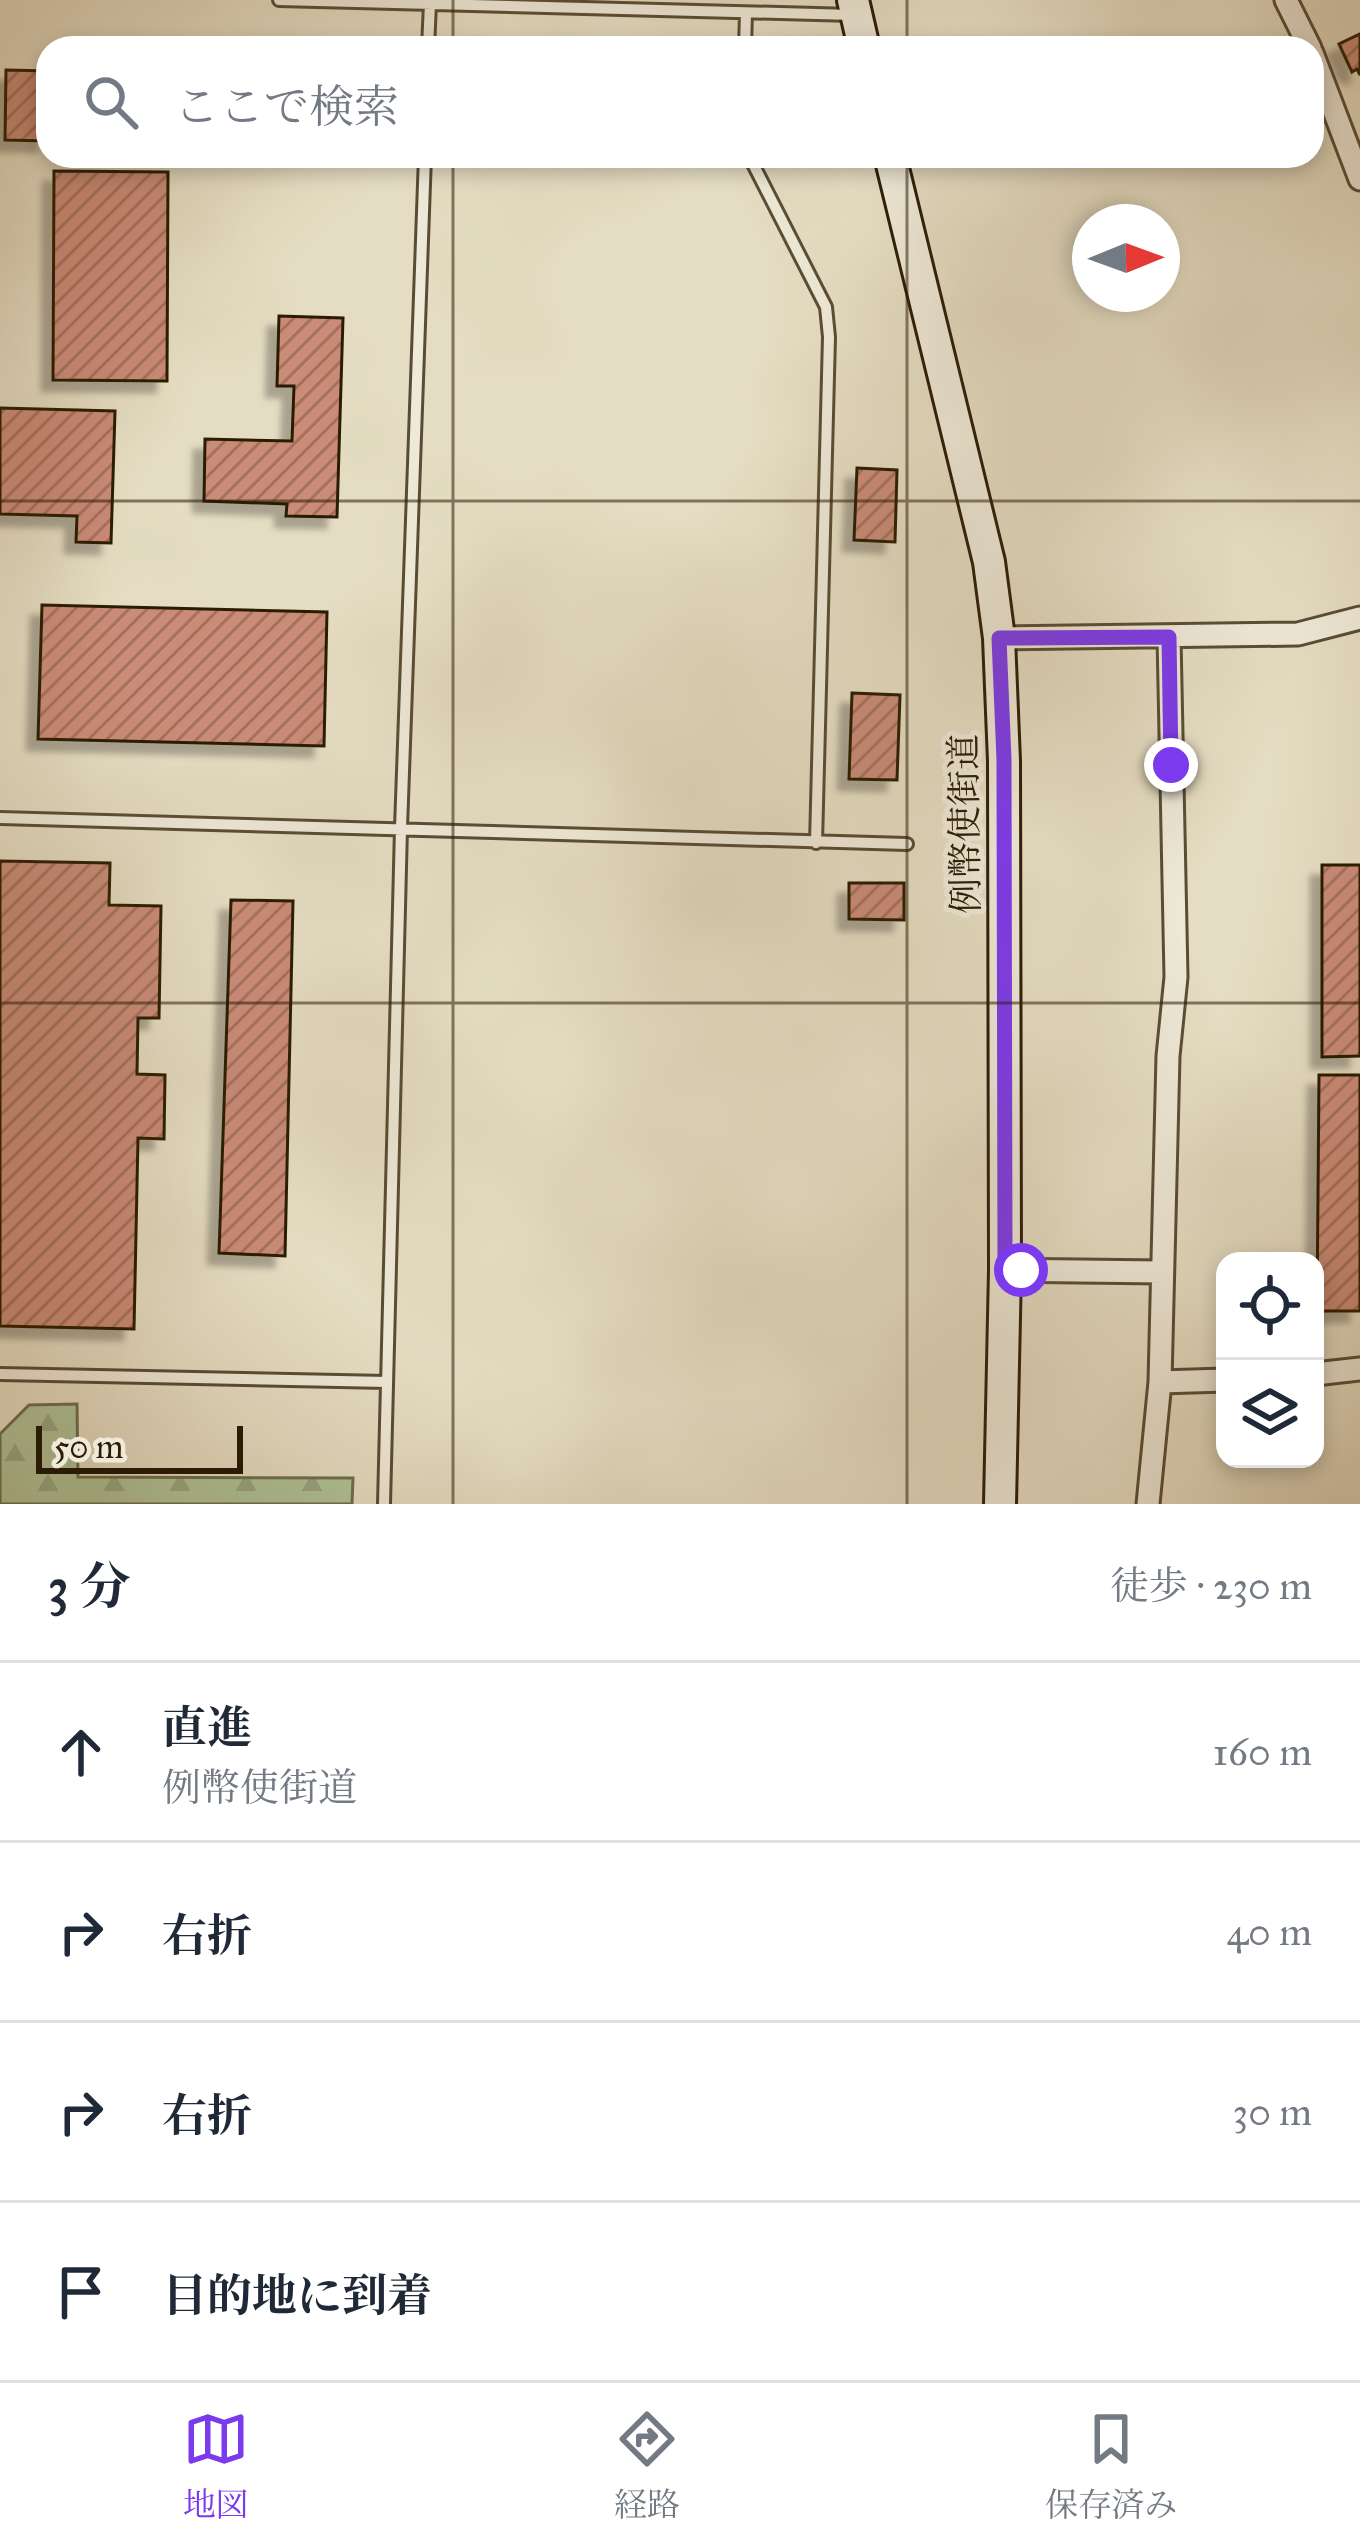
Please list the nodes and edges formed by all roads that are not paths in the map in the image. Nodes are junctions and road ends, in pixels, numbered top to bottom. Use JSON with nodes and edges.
{"nodes":[{"id":1,"x":279,"y":0,"type":"edge"},
{"id":2,"x":1286,"y":0,"type":"edge"},
{"id":3,"x":430,"y":3,"type":"edge"},
{"id":4,"x":854,"y":8,"type":"edge"},
{"id":5,"x":746,"y":13,"type":"junction"},
{"id":6,"x":429,"y":36,"type":"edge"},
{"id":7,"x":745,"y":36,"type":"edge"},
{"id":8,"x":1304,"y":36,"type":"edge"},
{"id":9,"x":1324,"y":84,"type":"edge"},
{"id":10,"x":424,"y":168,"type":"edge"},
{"id":11,"x":755,"y":168,"type":"edge"},
{"id":12,"x":893,"y":168,"type":"edge"},
{"id":13,"x":1360,"y":178,"type":"edge"},
{"id":14,"x":1360,"y":618,"type":"edge"},
{"id":15,"x":1169,"y":637,"type":"junction"},
{"id":16,"x":999,"y":638,"type":"junction"},
{"id":17,"x":0,"y":818,"type":"edge"},
{"id":18,"x":401,"y":828,"type":"junction"},
{"id":19,"x":817,"y":844,"type":"junction"},
{"id":20,"x":908,"y":844,"type":"dead end"},
{"id":21,"x":1005,"y":1270,"type":"junction"},
{"id":22,"x":1162,"y":1272,"type":"junction"},
{"id":23,"x":1360,"y":1369,"type":"edge"},
{"id":24,"x":1324,"y":1373,"type":"edge"},
{"id":25,"x":0,"y":1374,"type":"edge"},
{"id":26,"x":1216,"y":1380,"type":"edge"},
{"id":27,"x":387,"y":1382,"type":"junction"},
{"id":28,"x":1160,"y":1382,"type":"junction"},
{"id":29,"x":384,"y":1504,"type":"edge"},
{"id":30,"x":1000,"y":1504,"type":"edge"},
{"id":31,"x":1148,"y":1504,"type":"edge"}],
"edges":[{"from":1,"to":3,"type":"lane"},
{"from":2,"to":8,"type":"street"},
{"from":3,"to":5,"type":"lane"},
{"from":3,"to":6,"type":"lane"},
{"from":4,"to":5,"type":"lane"},
{"from":5,"to":7,"type":"lane"},
{"from":9,"to":13,"type":"street"},
{"from":10,"to":18,"type":"lane"},
{"from":11,"to":19,"type":"lane"},
{"from":12,"to":16,"type":"main road","name":"例幣使街道"},
{"from":14,"to":15,"type":"street"},
{"from":15,"to":16,"type":"street"},
{"from":15,"to":22,"type":"street"},
{"from":16,"to":21,"type":"main road","name":"例幣使街道"},
{"from":17,"to":18,"type":"lane"},
{"from":18,"to":19,"type":"lane"},
{"from":18,"to":27,"type":"lane"},
{"from":19,"to":20,"type":"lane"},
{"from":21,"to":22,"type":"street"},
{"from":21,"to":30,"type":"main road","name":"例幣使街道"},
{"from":22,"to":28,"type":"street"},
{"from":23,"to":24,"type":"street"},
{"from":25,"to":27,"type":"lane"},
{"from":26,"to":28,"type":"street"},
{"from":27,"to":29,"type":"lane"},
{"from":28,"to":31,"type":"street"}]}
